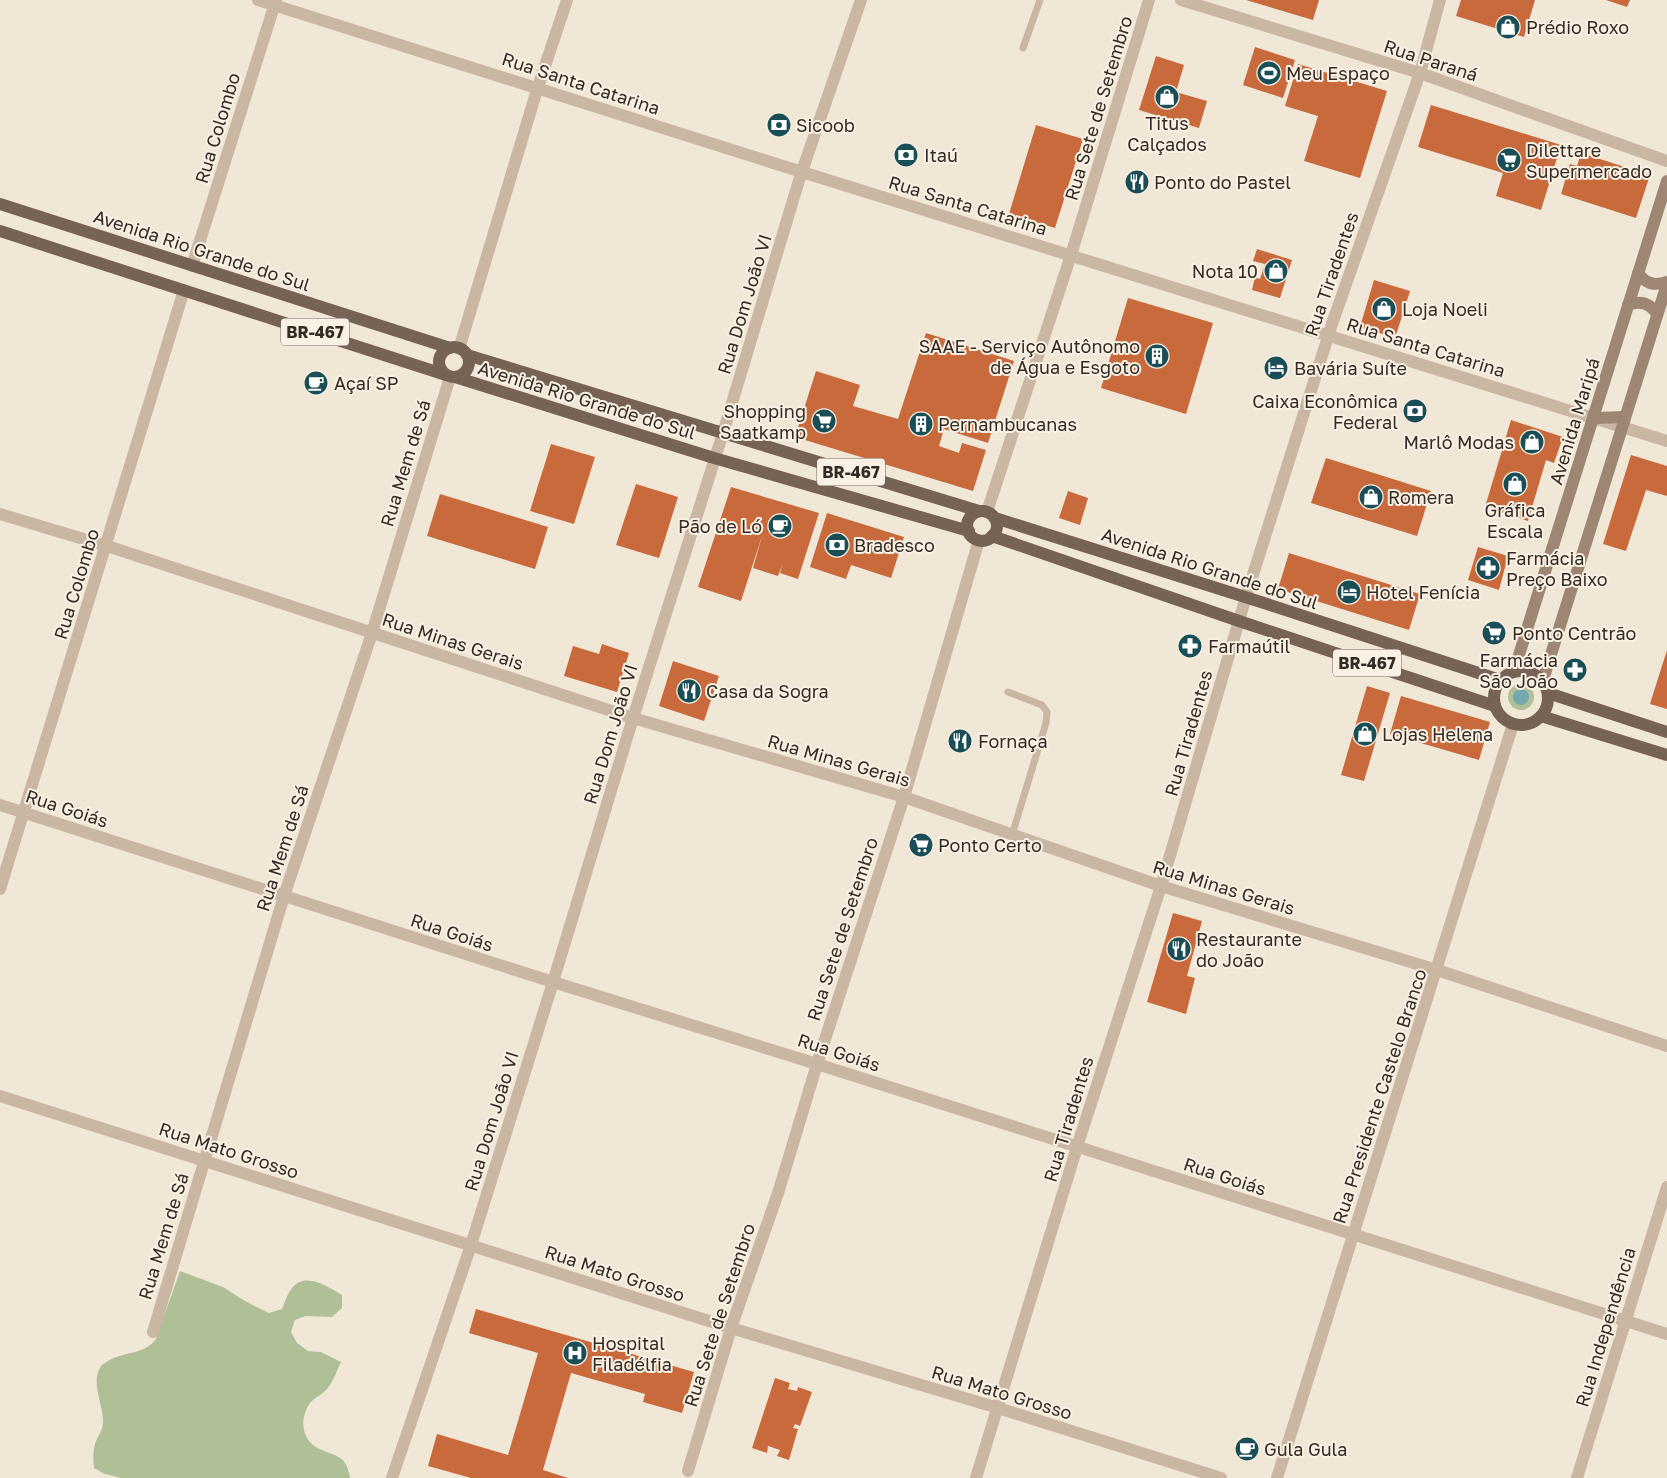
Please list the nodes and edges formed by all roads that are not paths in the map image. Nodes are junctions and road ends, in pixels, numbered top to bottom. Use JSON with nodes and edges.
{"nodes":[{"id":1,"x":258,"y":0,"type":"edge"},
{"id":2,"x":567,"y":0,"type":"edge"},
{"id":3,"x":861,"y":0,"type":"edge"},
{"id":4,"x":1040,"y":0,"type":"edge"},
{"id":5,"x":1149,"y":0,"type":"edge"},
{"id":6,"x":1181,"y":0,"type":"edge"},
{"id":7,"x":1440,"y":0,"type":"edge"},
{"id":8,"x":275,"y":2,"type":"edge"},
{"id":9,"x":1023,"y":48,"type":"dead end"},
{"id":10,"x":1420,"y":73,"type":"junction"},
{"id":11,"x":538,"y":88,"type":"junction"},
{"id":12,"x":1667,"y":161,"type":"edge"},
{"id":13,"x":802,"y":172,"type":"junction"},
{"id":14,"x":1667,"y":181,"type":"edge"},
{"id":15,"x":0,"y":204,"type":"edge"},
{"id":16,"x":0,"y":231,"type":"edge"},
{"id":17,"x":1071,"y":255,"type":"junction"},
{"id":18,"x":192,"y":266,"type":"junction"},
{"id":19,"x":1638,"y":273,"type":"junction"},
{"id":20,"x":1667,"y":283,"type":"edge"},
{"id":21,"x":184,"y":290,"type":"junction"},
{"id":22,"x":1628,"y":305,"type":"junction"},
{"id":23,"x":1657,"y":314,"type":"junction"},
{"id":24,"x":1328,"y":336,"type":"junction"},
{"id":25,"x":459,"y":351,"type":"junction"},
{"id":26,"x":450,"y":377,"type":"junction"},
{"id":27,"x":1594,"y":418,"type":"junction"},
{"id":28,"x":1624,"y":422,"type":"junction"},
{"id":29,"x":723,"y":434,"type":"junction"},
{"id":30,"x":1667,"y":441,"type":"edge"},
{"id":31,"x":714,"y":458,"type":"junction"},
{"id":32,"x":0,"y":514,"type":"edge"},
{"id":33,"x":987,"y":514,"type":"junction"},
{"id":34,"x":969,"y":530,"type":"junction"},
{"id":35,"x":992,"y":536,"type":"junction"},
{"id":36,"x":979,"y":540,"type":"junction"},
{"id":37,"x":107,"y":546,"type":"junction"},
{"id":38,"x":1246,"y":597,"type":"junction"},
{"id":39,"x":1239,"y":621,"type":"junction"},
{"id":40,"x":372,"y":633,"type":"junction"},
{"id":41,"x":1514,"y":671,"type":"junction"},
{"id":42,"x":1500,"y":680,"type":"junction"},
{"id":43,"x":1542,"y":680,"type":"junction"},
{"id":44,"x":1008,"y":692,"type":"dead end"},
{"id":45,"x":1548,"y":693,"type":"junction"},
{"id":46,"x":1494,"y":706,"type":"junction"},
{"id":47,"x":1541,"y":716,"type":"junction"},
{"id":48,"x":633,"y":718,"type":"junction"},
{"id":49,"x":1513,"y":724,"type":"junction"},
{"id":50,"x":1667,"y":732,"type":"edge"},
{"id":51,"x":1667,"y":755,"type":"edge"},
{"id":52,"x":904,"y":797,"type":"junction"},
{"id":53,"x":0,"y":805,"type":"edge"},
{"id":54,"x":23,"y":812,"type":"junction"},
{"id":55,"x":1012,"y":835,"type":"junction"},
{"id":56,"x":1161,"y":886,"type":"junction"},
{"id":57,"x":0,"y":889,"type":"edge"},
{"id":58,"x":284,"y":896,"type":"junction"},
{"id":59,"x":1437,"y":970,"type":"junction"},
{"id":60,"x":553,"y":982,"type":"junction"},
{"id":61,"x":1667,"y":1046,"type":"edge"},
{"id":62,"x":817,"y":1064,"type":"junction"},
{"id":63,"x":0,"y":1096,"type":"edge"},
{"id":64,"x":1077,"y":1147,"type":"junction"},
{"id":65,"x":204,"y":1161,"type":"junction"},
{"id":66,"x":1667,"y":1187,"type":"edge"},
{"id":67,"x":1353,"y":1235,"type":"junction"},
{"id":68,"x":471,"y":1245,"type":"junction"},
{"id":69,"x":1625,"y":1321,"type":"junction"},
{"id":70,"x":730,"y":1328,"type":"junction"},
{"id":71,"x":153,"y":1332,"type":"dead end"},
{"id":72,"x":1667,"y":1334,"type":"edge"},
{"id":73,"x":998,"y":1408,"type":"junction"},
{"id":74,"x":688,"y":1471,"type":"dead end"},
{"id":75,"x":392,"y":1478,"type":"edge"},
{"id":76,"x":976,"y":1478,"type":"edge"},
{"id":77,"x":1220,"y":1478,"type":"edge"},
{"id":78,"x":1277,"y":1478,"type":"edge"},
{"id":79,"x":1577,"y":1478,"type":"edge"}],
"edges":[{"from":1,"to":8,"type":"street","name":"Rua Santa Catarina"},
{"from":2,"to":11,"type":"street"},
{"from":3,"to":13,"type":"street","name":"Rua Dom João VI"},
{"from":4,"to":9,"type":"lane"},
{"from":5,"to":17,"type":"street","name":"Rua Sete de Setembro"},
{"from":6,"to":10,"type":"street","name":"Rua Paraná"},
{"from":7,"to":10,"type":"street","name":"Rua Tiradentes"},
{"from":8,"to":11,"type":"street","name":"Rua Santa Catarina"},
{"from":8,"to":18,"type":"street","name":"Rua Colombo"},
{"from":10,"to":12,"type":"street","name":"Rua Paraná"},
{"from":10,"to":24,"type":"street","name":"Rua Tiradentes"},
{"from":11,"to":13,"type":"street","name":"Rua Santa Catarina"},
{"from":11,"to":25,"type":"street"},
{"from":13,"to":17,"type":"street","name":"Rua Santa Catarina"},
{"from":13,"to":29,"type":"street","name":"Rua Dom João VI"},
{"from":14,"to":19,"type":"main road","name":"Avenida Maripá"},
{"from":15,"to":18,"type":"main road","name":"Avenida Rio Grande do Sul","number":"BR-467"},
{"from":16,"to":21,"type":"main road","name":"Avenida Rio Grande do Sul","number":"BR-467"},
{"from":17,"to":24,"type":"street","name":"Rua Santa Catarina"},
{"from":17,"to":33,"type":"street","name":"Rua Sete de Setembro"},
{"from":18,"to":25,"type":"main road","name":"Avenida Rio Grande do Sul","number":"BR-467"},
{"from":19,"to":20,"type":"main road"},
{"from":19,"to":22,"type":"main road","name":"Avenida Maripá"},
{"from":20,"to":23,"type":"main road"},
{"from":21,"to":26,"type":"main road","name":"Avenida Rio Grande do Sul","number":"BR-467"},
{"from":21,"to":37,"type":"street","name":"Rua Colombo"},
{"from":22,"to":23,"type":"main road"},
{"from":22,"to":27,"type":"main road","name":"Avenida Maripá"},
{"from":23,"to":28,"type":"main road"},
{"from":24,"to":27,"type":"street","name":"Rua Santa Catarina"},
{"from":24,"to":38,"type":"street","name":"Rua Tiradentes"},
{"from":25,"to":26,"type":"main road"},
{"from":25,"to":26,"type":"main road"},
{"from":25,"to":29,"type":"main road","name":"Avenida Rio Grande do Sul","number":"BR-467"},
{"from":26,"to":31,"type":"main road","name":"Avenida Rio Grande do Sul","number":"BR-467"},
{"from":26,"to":40,"type":"street","name":"Rua Mem de Sá"},
{"from":27,"to":28,"type":"street","name":"Rua Santa Catarina"},
{"from":27,"to":41,"type":"main road","name":"Avenida Maripá"},
{"from":28,"to":30,"type":"street","name":"Rua Santa Catarina"},
{"from":28,"to":43,"type":"main road"},
{"from":29,"to":31,"type":"street","name":"Rua Dom João VI"},
{"from":29,"to":33,"type":"main road","name":"Avenida Rio Grande do Sul","number":"BR-467"},
{"from":31,"to":34,"type":"main road","name":"Avenida Rio Grande do Sul","number":"BR-467"},
{"from":31,"to":48,"type":"street","name":"Rua Dom João VI"},
{"from":32,"to":37,"type":"street","name":"Rua Minas Gerais"},
{"from":33,"to":34,"type":"main road"},
{"from":33,"to":35,"type":"main road"},
{"from":33,"to":38,"type":"main road","name":"Avenida Rio Grande do Sul","number":"BR-467"},
{"from":34,"to":36,"type":"main road"},
{"from":35,"to":36,"type":"main road"},
{"from":35,"to":39,"type":"main road","number":"BR-467"},
{"from":36,"to":52,"type":"street","name":"Rua Sete de Setembro"},
{"from":37,"to":40,"type":"street","name":"Rua Minas Gerais"},
{"from":37,"to":54,"type":"street","name":"Rua Colombo"},
{"from":38,"to":39,"type":"street","name":"Rua Tiradentes"},
{"from":38,"to":42,"type":"main road","name":"Avenida Rio Grande do Sul","number":"BR-467"},
{"from":39,"to":46,"type":"main road","number":"BR-467"},
{"from":39,"to":56,"type":"street","name":"Rua Tiradentes"},
{"from":40,"to":48,"type":"street","name":"Rua Minas Gerais"},
{"from":40,"to":58,"type":"street","name":"Rua Mem de Sá"},
{"from":41,"to":42,"type":"main road"},
{"from":41,"to":43,"type":"main road"},
{"from":42,"to":46,"type":"main road"},
{"from":43,"to":45,"type":"main road"},
{"from":44,"to":55,"type":"lane"},
{"from":45,"to":47,"type":"main road"},
{"from":45,"to":50,"type":"main road"},
{"from":46,"to":49,"type":"main road","number":"BR-467"},
{"from":47,"to":49,"type":"main road"},
{"from":47,"to":51,"type":"main road"},
{"from":48,"to":52,"type":"street","name":"Rua Minas Gerais"},
{"from":48,"to":60,"type":"street","name":"Rua Dom João VI"},
{"from":49,"to":59,"type":"street","name":"Rua Presidente Castelo Branco"},
{"from":52,"to":55,"type":"street","name":"Rua Minas Gerais"},
{"from":52,"to":62,"type":"street","name":"Rua Sete de Setembro"},
{"from":53,"to":54,"type":"street","name":"Rua Goiás"},
{"from":54,"to":57,"type":"street","name":"Rua Colombo"},
{"from":54,"to":58,"type":"street","name":"Rua Goiás"},
{"from":55,"to":56,"type":"street","name":"Rua Minas Gerais"},
{"from":56,"to":59,"type":"street","name":"Rua Minas Gerais"},
{"from":56,"to":64,"type":"street","name":"Rua Tiradentes"},
{"from":58,"to":60,"type":"street","name":"Rua Goiás"},
{"from":58,"to":65,"type":"street","name":"Rua Mem de Sá"},
{"from":59,"to":61,"type":"street","name":"Rua Minas Gerais"},
{"from":59,"to":67,"type":"street","name":"Rua Presidente Castelo Branco"},
{"from":60,"to":62,"type":"street","name":"Rua Goiás"},
{"from":60,"to":68,"type":"street","name":"Rua Dom João VI"},
{"from":62,"to":64,"type":"street","name":"Rua Goiás"},
{"from":62,"to":70,"type":"street","name":"Rua Sete de Setembro"},
{"from":63,"to":65,"type":"street","name":"Rua Mato Grosso"},
{"from":64,"to":67,"type":"street","name":"Rua Goiás"},
{"from":64,"to":73,"type":"street","name":"Rua Tiradentes"},
{"from":65,"to":68,"type":"street","name":"Rua Mato Grosso"},
{"from":65,"to":71,"type":"street","name":"Rua Mem de Sá"},
{"from":66,"to":69,"type":"street","name":"Rua Independência"},
{"from":67,"to":69,"type":"street","name":"Rua Goiás"},
{"from":67,"to":78,"type":"street","name":"Rua Presidente Castelo Branco"},
{"from":68,"to":70,"type":"street","name":"Rua Mato Grosso"},
{"from":68,"to":75,"type":"street","name":"Rua Dom João VI"},
{"from":69,"to":72,"type":"street","name":"Rua Goiás"},
{"from":69,"to":79,"type":"street","name":"Rua Independência"},
{"from":70,"to":73,"type":"street","name":"Rua Mato Grosso"},
{"from":70,"to":74,"type":"street","name":"Rua Sete de Setembro"},
{"from":73,"to":76,"type":"street","name":"Rua Tiradentes"},
{"from":73,"to":77,"type":"street","name":"Rua Mato Grosso"}]}
